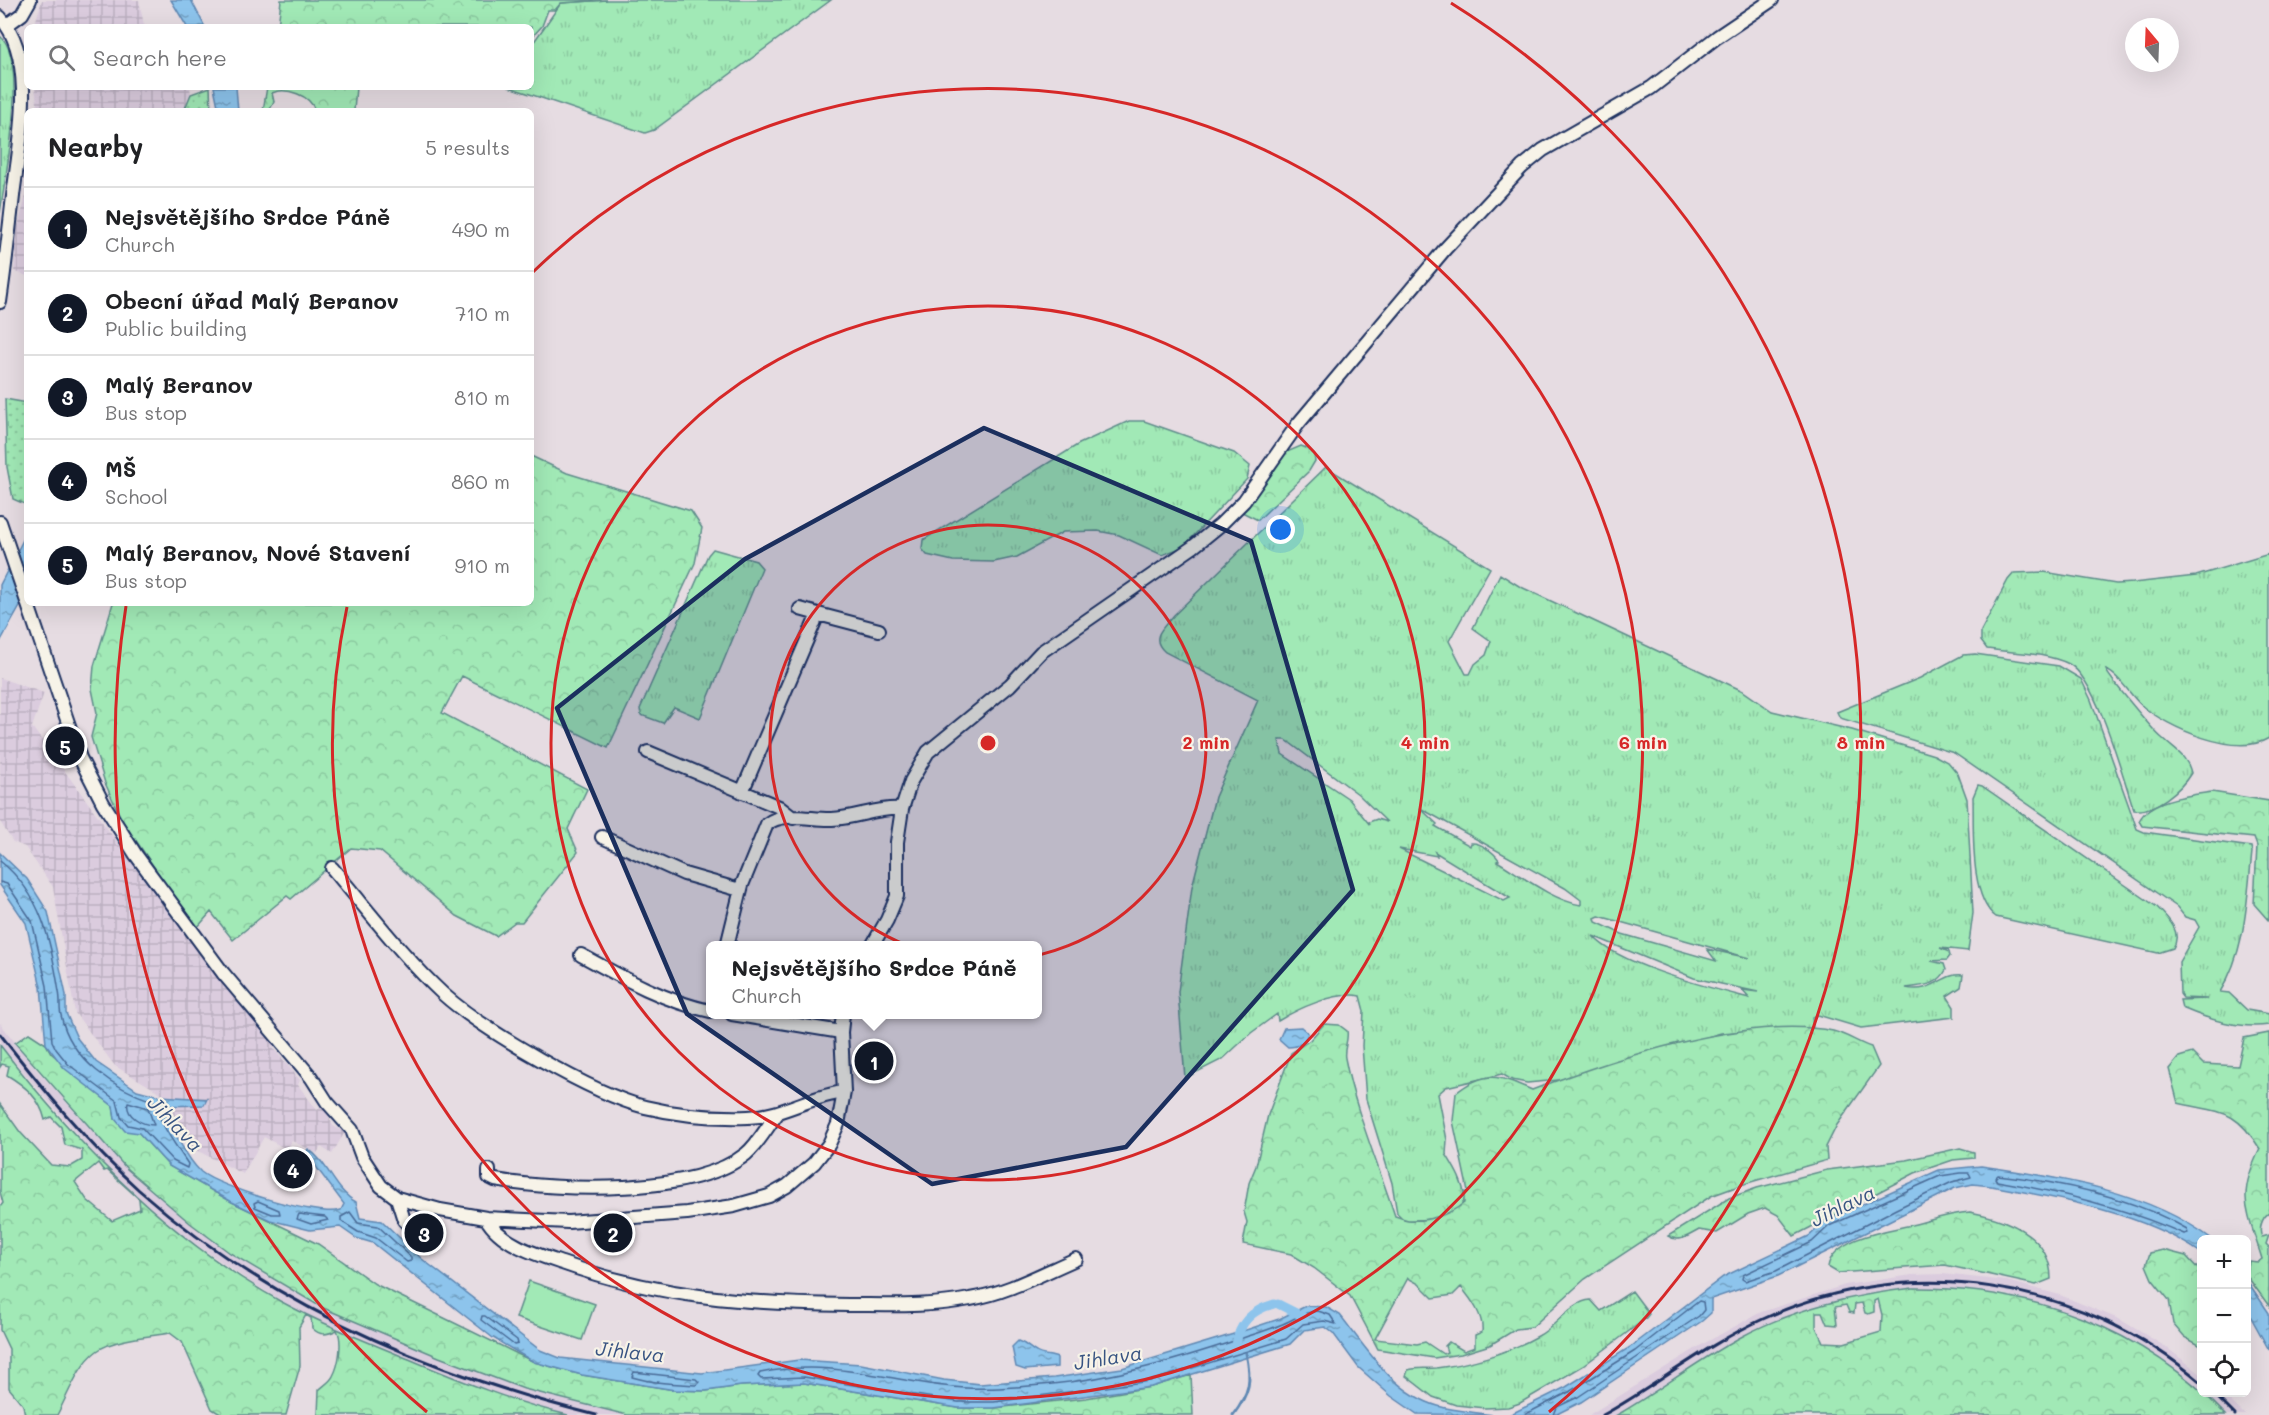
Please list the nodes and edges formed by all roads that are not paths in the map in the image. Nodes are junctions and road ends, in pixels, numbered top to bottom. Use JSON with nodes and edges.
{"nodes":[{"id":1,"x":30,"y":0,"type":"edge"},
{"id":2,"x":1772,"y":0,"type":"edge"},
{"id":3,"x":3,"y":21,"type":"edge"},
{"id":4,"x":0,"y":302,"type":"edge"},
{"id":5,"x":0,"y":522,"type":"edge"},
{"id":6,"x":24,"y":596,"type":"edge"},
{"id":7,"x":27,"y":606,"type":"edge"},
{"id":8,"x":800,"y":609,"type":"dead end"},
{"id":9,"x":818,"y":614,"type":"junction"},
{"id":10,"x":879,"y":630,"type":"dead end"},
{"id":11,"x":648,"y":752,"type":"dead end"},
{"id":12,"x":742,"y":792,"type":"junction"},
{"id":13,"x":902,"y":809,"type":"junction"},
{"id":14,"x":793,"y":818,"type":"junction"},
{"id":15,"x":602,"y":837,"type":"dead end"},
{"id":16,"x":332,"y":868,"type":"dead end"},
{"id":17,"x":740,"y":890,"type":"junction"},
{"id":18,"x":728,"y":941,"type":"edge"},
{"id":19,"x":874,"y":941,"type":"edge"},
{"id":20,"x":581,"y":955,"type":"dead end"},
{"id":21,"x":706,"y":1010,"type":"edge"},
{"id":22,"x":762,"y":1019,"type":"edge"},
{"id":23,"x":842,"y":1019,"type":"edge"},
{"id":24,"x":841,"y":1032,"type":"junction"},
{"id":25,"x":844,"y":1092,"type":"junction"},
{"id":26,"x":777,"y":1114,"type":"junction"},
{"id":27,"x":489,"y":1170,"type":"dead end"},
{"id":28,"x":397,"y":1198,"type":"junction"},
{"id":29,"x":430,"y":1208,"type":"junction"},
{"id":30,"x":486,"y":1218,"type":"junction"},
{"id":31,"x":1076,"y":1259,"type":"dead end"}],
"edges":[{"from":1,"to":3,"type":"street"},
{"from":2,"to":13,"type":"street"},
{"from":3,"to":4,"type":"street"},
{"from":5,"to":6,"type":"street"},
{"from":7,"to":28,"type":"street"},
{"from":8,"to":9,"type":"street"},
{"from":9,"to":10,"type":"street"},
{"from":9,"to":12,"type":"street"},
{"from":11,"to":12,"type":"street"},
{"from":12,"to":14,"type":"street"},
{"from":13,"to":14,"type":"street"},
{"from":13,"to":19,"type":"street"},
{"from":14,"to":17,"type":"street"},
{"from":15,"to":17,"type":"street"},
{"from":16,"to":26,"type":"street"},
{"from":17,"to":18,"type":"street"},
{"from":20,"to":21,"type":"street"},
{"from":22,"to":24,"type":"street"},
{"from":23,"to":24,"type":"street"},
{"from":24,"to":25,"type":"street"},
{"from":25,"to":26,"type":"street"},
{"from":25,"to":30,"type":"street"},
{"from":26,"to":27,"type":"street"},
{"from":28,"to":29,"type":"street"},
{"from":28,"to":29,"type":"street"},
{"from":29,"to":30,"type":"street"},
{"from":30,"to":31,"type":"street"}]}
